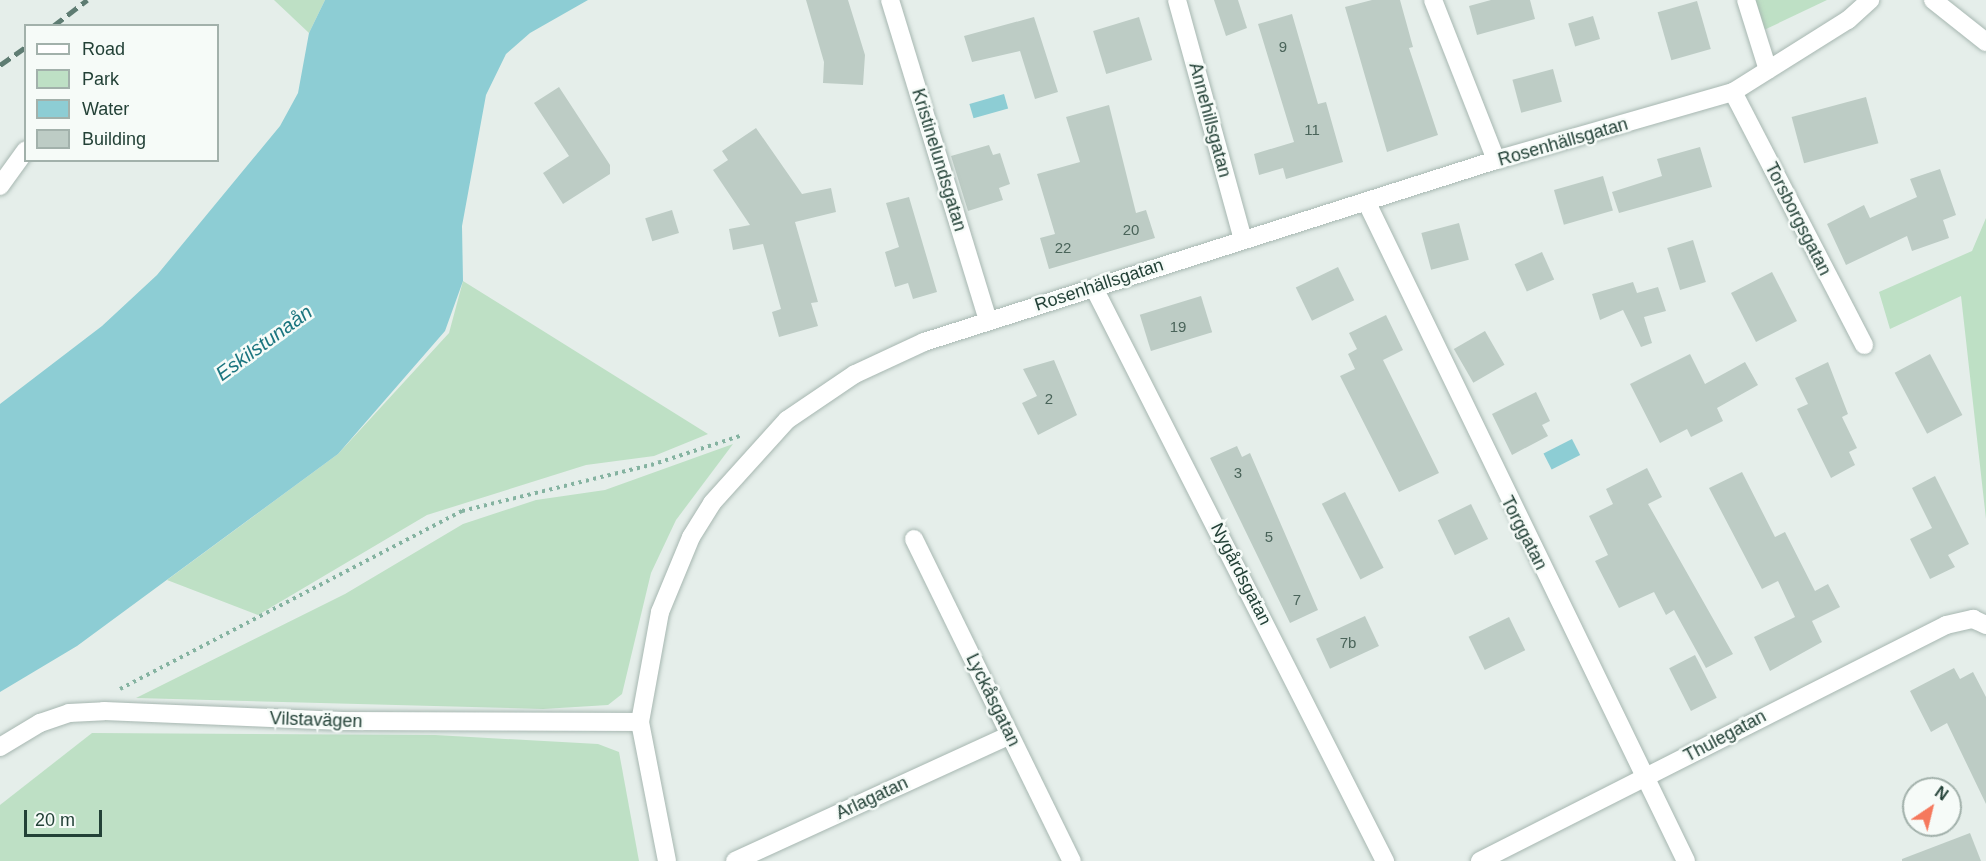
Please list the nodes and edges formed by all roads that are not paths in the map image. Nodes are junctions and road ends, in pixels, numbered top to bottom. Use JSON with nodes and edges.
{"nodes":[{"id":1,"x":890,"y":0,"type":"edge"},
{"id":2,"x":1177,"y":0,"type":"edge"},
{"id":3,"x":1433,"y":0,"type":"edge"},
{"id":4,"x":1746,"y":0,"type":"edge"},
{"id":5,"x":1870,"y":0,"type":"edge"},
{"id":6,"x":1934,"y":0,"type":"edge"},
{"id":7,"x":1986,"y":42,"type":"edge"},
{"id":8,"x":1768,"y":70,"type":"junction"},
{"id":9,"x":1733,"y":92,"type":"junction"},
{"id":10,"x":24,"y":153,"type":"edge"},
{"id":11,"x":1496,"y":160,"type":"junction"},
{"id":12,"x":0,"y":186,"type":"edge"},
{"id":13,"x":1366,"y":203,"type":"junction"},
{"id":14,"x":1243,"y":239,"type":"junction"},
{"id":15,"x":1094,"y":288,"type":"junction"},
{"id":16,"x":988,"y":320,"type":"junction"},
{"id":17,"x":1864,"y":345,"type":"dead end"},
{"id":18,"x":914,"y":539,"type":"dead end"},
{"id":19,"x":1980,"y":622,"type":"edge"},
{"id":20,"x":640,"y":722,"type":"junction"},
{"id":21,"x":1010,"y":735,"type":"junction"},
{"id":22,"x":0,"y":747,"type":"edge"},
{"id":23,"x":1646,"y":777,"type":"junction"},
{"id":24,"x":667,"y":861,"type":"edge"},
{"id":25,"x":735,"y":861,"type":"edge"},
{"id":26,"x":1072,"y":861,"type":"edge"},
{"id":27,"x":1385,"y":861,"type":"edge"},
{"id":28,"x":1480,"y":861,"type":"edge"},
{"id":29,"x":1686,"y":861,"type":"edge"}],
"edges":[{"from":1,"to":16,"type":"street","name":"Kristinelundsgatan"},
{"from":2,"to":14,"type":"street","name":"Annehillsgatan"},
{"from":3,"to":11,"type":"street"},
{"from":4,"to":8,"type":"street"},
{"from":5,"to":8,"type":"street","name":"Rosenhällsgatan"},
{"from":6,"to":7,"type":"street"},
{"from":8,"to":9,"type":"street","name":"Rosenhällsgatan"},
{"from":9,"to":11,"type":"street","name":"Rosenhällsgatan"},
{"from":9,"to":17,"type":"street","name":"Torsborgsgatan"},
{"from":10,"to":12,"type":"street"},
{"from":11,"to":13,"type":"street","name":"Rosenhällsgatan"},
{"from":13,"to":14,"type":"street","name":"Rosenhällsgatan"},
{"from":13,"to":23,"type":"street","name":"Torggatan"},
{"from":14,"to":15,"type":"street","name":"Rosenhällsgatan"},
{"from":15,"to":16,"type":"street","name":"Rosenhällsgatan"},
{"from":15,"to":27,"type":"street","name":"Nygårdsgatan"},
{"from":16,"to":20,"type":"street","name":"Rosenhällsgatan"},
{"from":18,"to":21,"type":"street","name":"Lyckåsgatan"},
{"from":19,"to":23,"type":"street","name":"Thulegatan"},
{"from":20,"to":22,"type":"street","name":"Vilstavägen"},
{"from":20,"to":24,"type":"street","name":"Rosenhällsgatan"},
{"from":21,"to":25,"type":"street","name":"Arlagatan"},
{"from":21,"to":26,"type":"street","name":"Lyckåsgatan"},
{"from":23,"to":28,"type":"street","name":"Thulegatan"},
{"from":23,"to":29,"type":"street","name":"Torggatan"}]}
